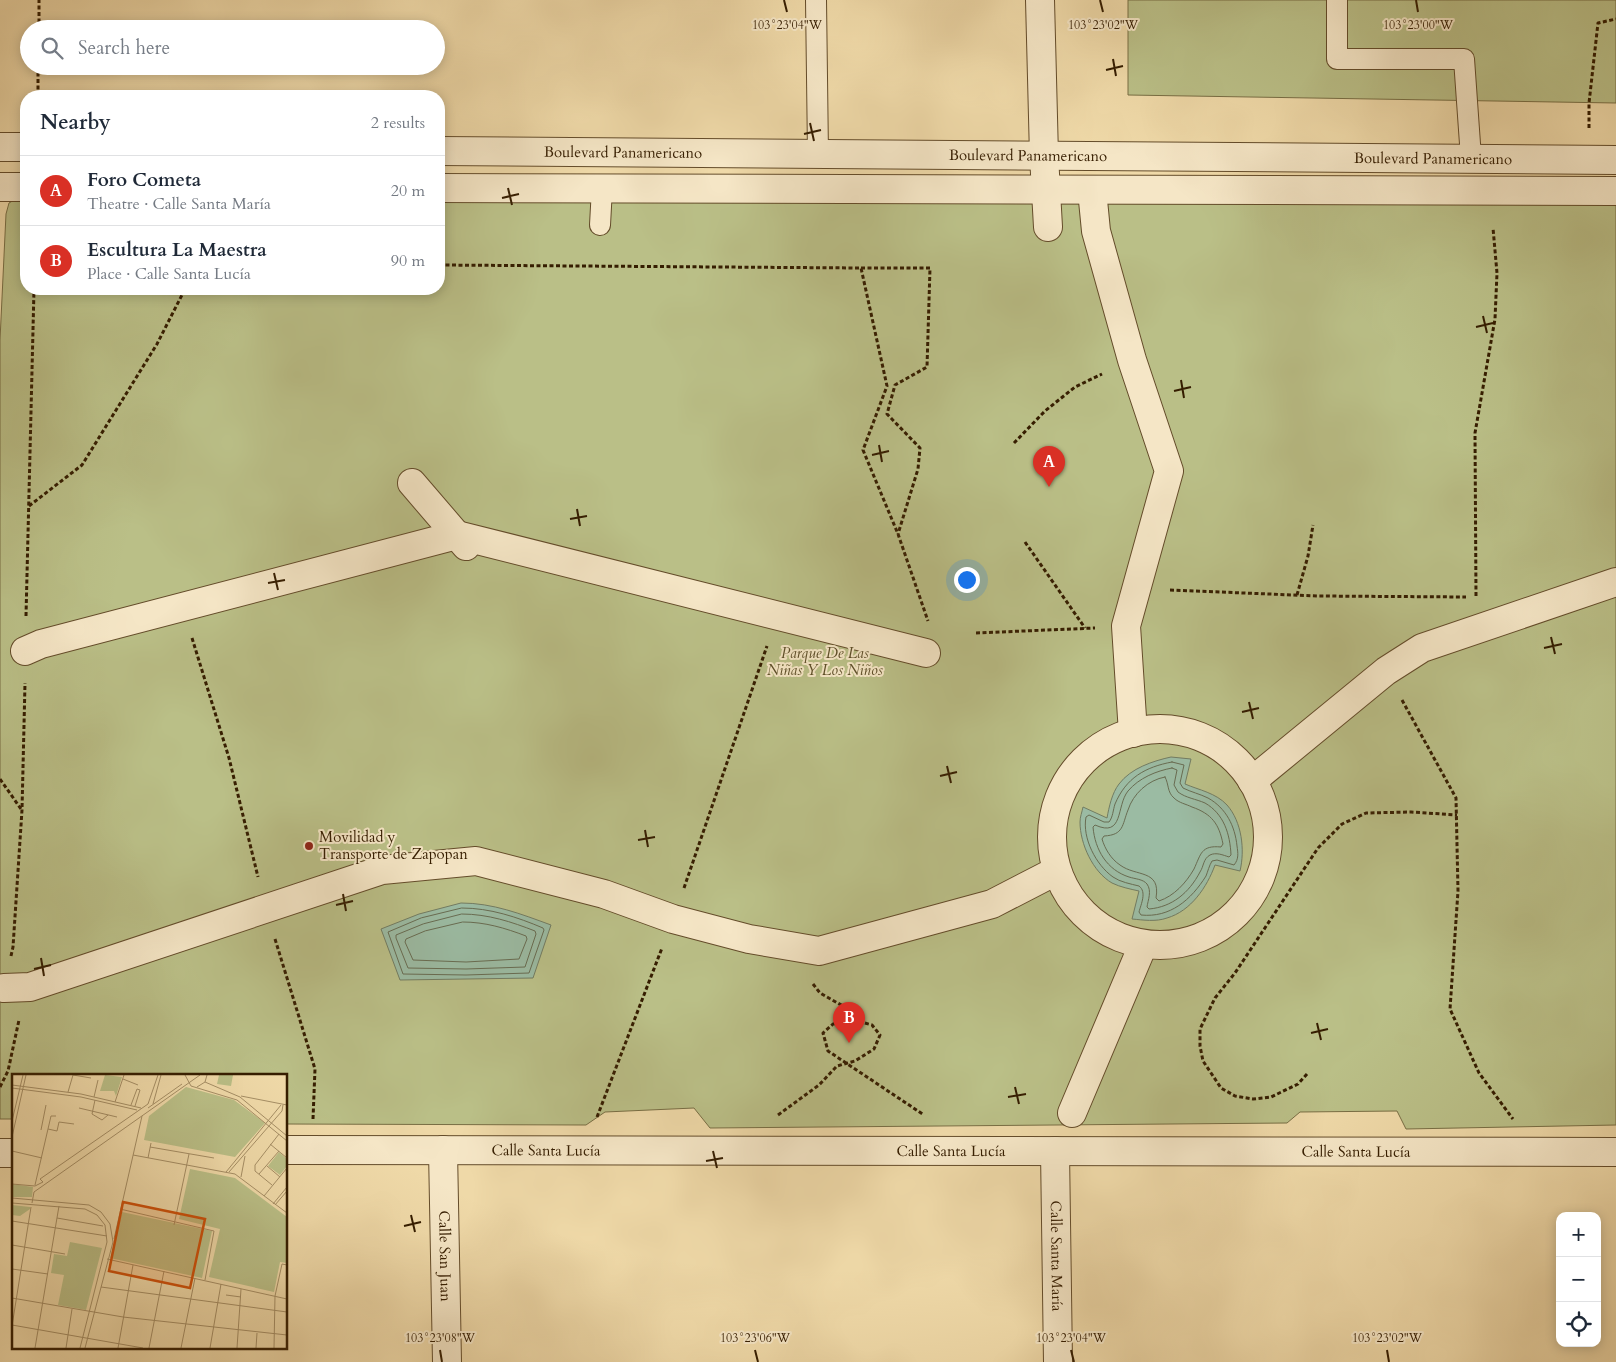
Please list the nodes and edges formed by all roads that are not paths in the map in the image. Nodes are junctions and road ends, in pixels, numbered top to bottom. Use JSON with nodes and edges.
{"nodes":[{"id":1,"x":816,"y":0,"type":"edge"},
{"id":2,"x":1040,"y":0,"type":"edge"},
{"id":3,"x":1337,"y":0,"type":"edge"},
{"id":4,"x":0,"y":147,"type":"edge"},
{"id":5,"x":20,"y":147,"type":"edge"},
{"id":6,"x":445,"y":151,"type":"edge"},
{"id":7,"x":818,"y":154,"type":"junction"},
{"id":8,"x":1044,"y":156,"type":"junction"},
{"id":9,"x":1471,"y":158,"type":"junction"},
{"id":10,"x":1603,"y":160,"type":"edge"},
{"id":11,"x":20,"y":187,"type":"edge"},
{"id":12,"x":0,"y":188,"type":"edge"},
{"id":13,"x":445,"y":188,"type":"edge"},
{"id":14,"x":602,"y":188,"type":"junction"},
{"id":15,"x":1045,"y":190,"type":"junction"},
{"id":16,"x":1092,"y":190,"type":"junction"},
{"id":17,"x":1616,"y":191,"type":"edge"},
{"id":18,"x":600,"y":225,"type":"dead end"},
{"id":19,"x":1048,"y":227,"type":"dead end"},
{"id":20,"x":412,"y":483,"type":"dead end"},
{"id":21,"x":465,"y":545,"type":"junction"},
{"id":22,"x":1616,"y":582,"type":"edge"},
{"id":23,"x":25,"y":651,"type":"dead end"},
{"id":24,"x":926,"y":653,"type":"road end"},
{"id":25,"x":1133,"y":733,"type":"junction"},
{"id":26,"x":1252,"y":781,"type":"junction"},
{"id":27,"x":1056,"y":871,"type":"junction"},
{"id":28,"x":1143,"y":945,"type":"junction"},
{"id":29,"x":13,"y":987,"type":"road end"},
{"id":30,"x":1072,"y":1113,"type":"dead end"},
{"id":31,"x":288,"y":1150,"type":"edge"},
{"id":32,"x":443,"y":1150,"type":"junction"},
{"id":33,"x":1055,"y":1151,"type":"junction"},
{"id":34,"x":1616,"y":1152,"type":"edge"},
{"id":35,"x":447,"y":1362,"type":"edge"},
{"id":36,"x":1058,"y":1362,"type":"edge"}],
"edges":[{"from":1,"to":7,"type":"lane"},
{"from":2,"to":8,"type":"street"},
{"from":3,"to":9,"type":"lane"},
{"from":4,"to":5,"type":"street"},
{"from":6,"to":7,"type":"street","name":"Boulevard Panamericano"},
{"from":7,"to":8,"type":"street","name":"Boulevard Panamericano"},
{"from":8,"to":9,"type":"street","name":"Boulevard Panamericano"},
{"from":8,"to":15,"type":"street"},
{"from":9,"to":10,"type":"street","name":"Boulevard Panamericano"},
{"from":11,"to":12,"type":"street"},
{"from":13,"to":14,"type":"street"},
{"from":14,"to":15,"type":"street"},
{"from":14,"to":18,"type":"lane"},
{"from":15,"to":16,"type":"street"},
{"from":15,"to":19,"type":"street"},
{"from":16,"to":17,"type":"street"},
{"from":16,"to":25,"type":"street"},
{"from":20,"to":21,"type":"street"},
{"from":21,"to":23,"type":"street"},
{"from":21,"to":24,"type":"street"},
{"from":22,"to":26,"type":"street"},
{"from":25,"to":26,"type":"street"},
{"from":25,"to":27,"type":"street"},
{"from":26,"to":28,"type":"street"},
{"from":27,"to":28,"type":"street"},
{"from":27,"to":29,"type":"street"},
{"from":28,"to":30,"type":"street"},
{"from":31,"to":32,"type":"street","name":"Calle Santa Lucía"},
{"from":32,"to":33,"type":"street","name":"Calle Santa Lucía"},
{"from":32,"to":35,"type":"street","name":"Calle San Juan"},
{"from":33,"to":34,"type":"street","name":"Calle Santa Lucía"},
{"from":33,"to":36,"type":"street","name":"Calle Santa María"}]}
